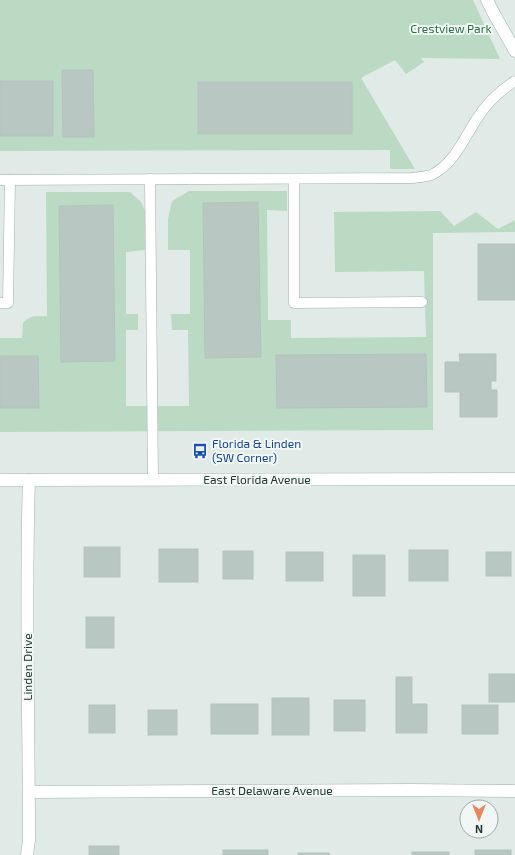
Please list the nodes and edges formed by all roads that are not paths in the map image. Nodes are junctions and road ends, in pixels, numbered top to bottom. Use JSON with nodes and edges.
{"nodes":[{"id":1,"x":487,"y":0,"type":"edge"},
{"id":2,"x":515,"y":51,"type":"edge"},
{"id":3,"x":515,"y":81,"type":"edge"},
{"id":4,"x":150,"y":179,"type":"junction"},
{"id":5,"x":294,"y":179,"type":"junction"},
{"id":6,"x":5,"y":180,"type":"edge"},
{"id":7,"x":422,"y":302,"type":"dead end"},
{"id":8,"x":0,"y":303,"type":"edge"},
{"id":9,"x":515,"y":479,"type":"edge"},
{"id":10,"x":0,"y":480,"type":"edge"},
{"id":11,"x":29,"y":480,"type":"junction"},
{"id":12,"x":153,"y":480,"type":"junction"},
{"id":13,"x":515,"y":791,"type":"edge"},
{"id":14,"x":29,"y":792,"type":"junction"},
{"id":15,"x":27,"y":855,"type":"edge"}],
"edges":[{"from":1,"to":2,"type":"street"},
{"from":3,"to":5,"type":"lane"},
{"from":4,"to":5,"type":"lane"},
{"from":4,"to":6,"type":"lane"},
{"from":4,"to":12,"type":"lane"},
{"from":5,"to":7,"type":"lane"},
{"from":6,"to":8,"type":"lane"},
{"from":9,"to":12,"type":"street","name":"East Florida Avenue"},
{"from":10,"to":11,"type":"street","name":"East Florida Avenue"},
{"from":11,"to":12,"type":"street","name":"East Florida Avenue"},
{"from":11,"to":14,"type":"street","name":"Linden Drive"},
{"from":13,"to":14,"type":"street","name":"East Delaware Avenue"},
{"from":14,"to":15,"type":"street","name":"Linden Drive"}]}
